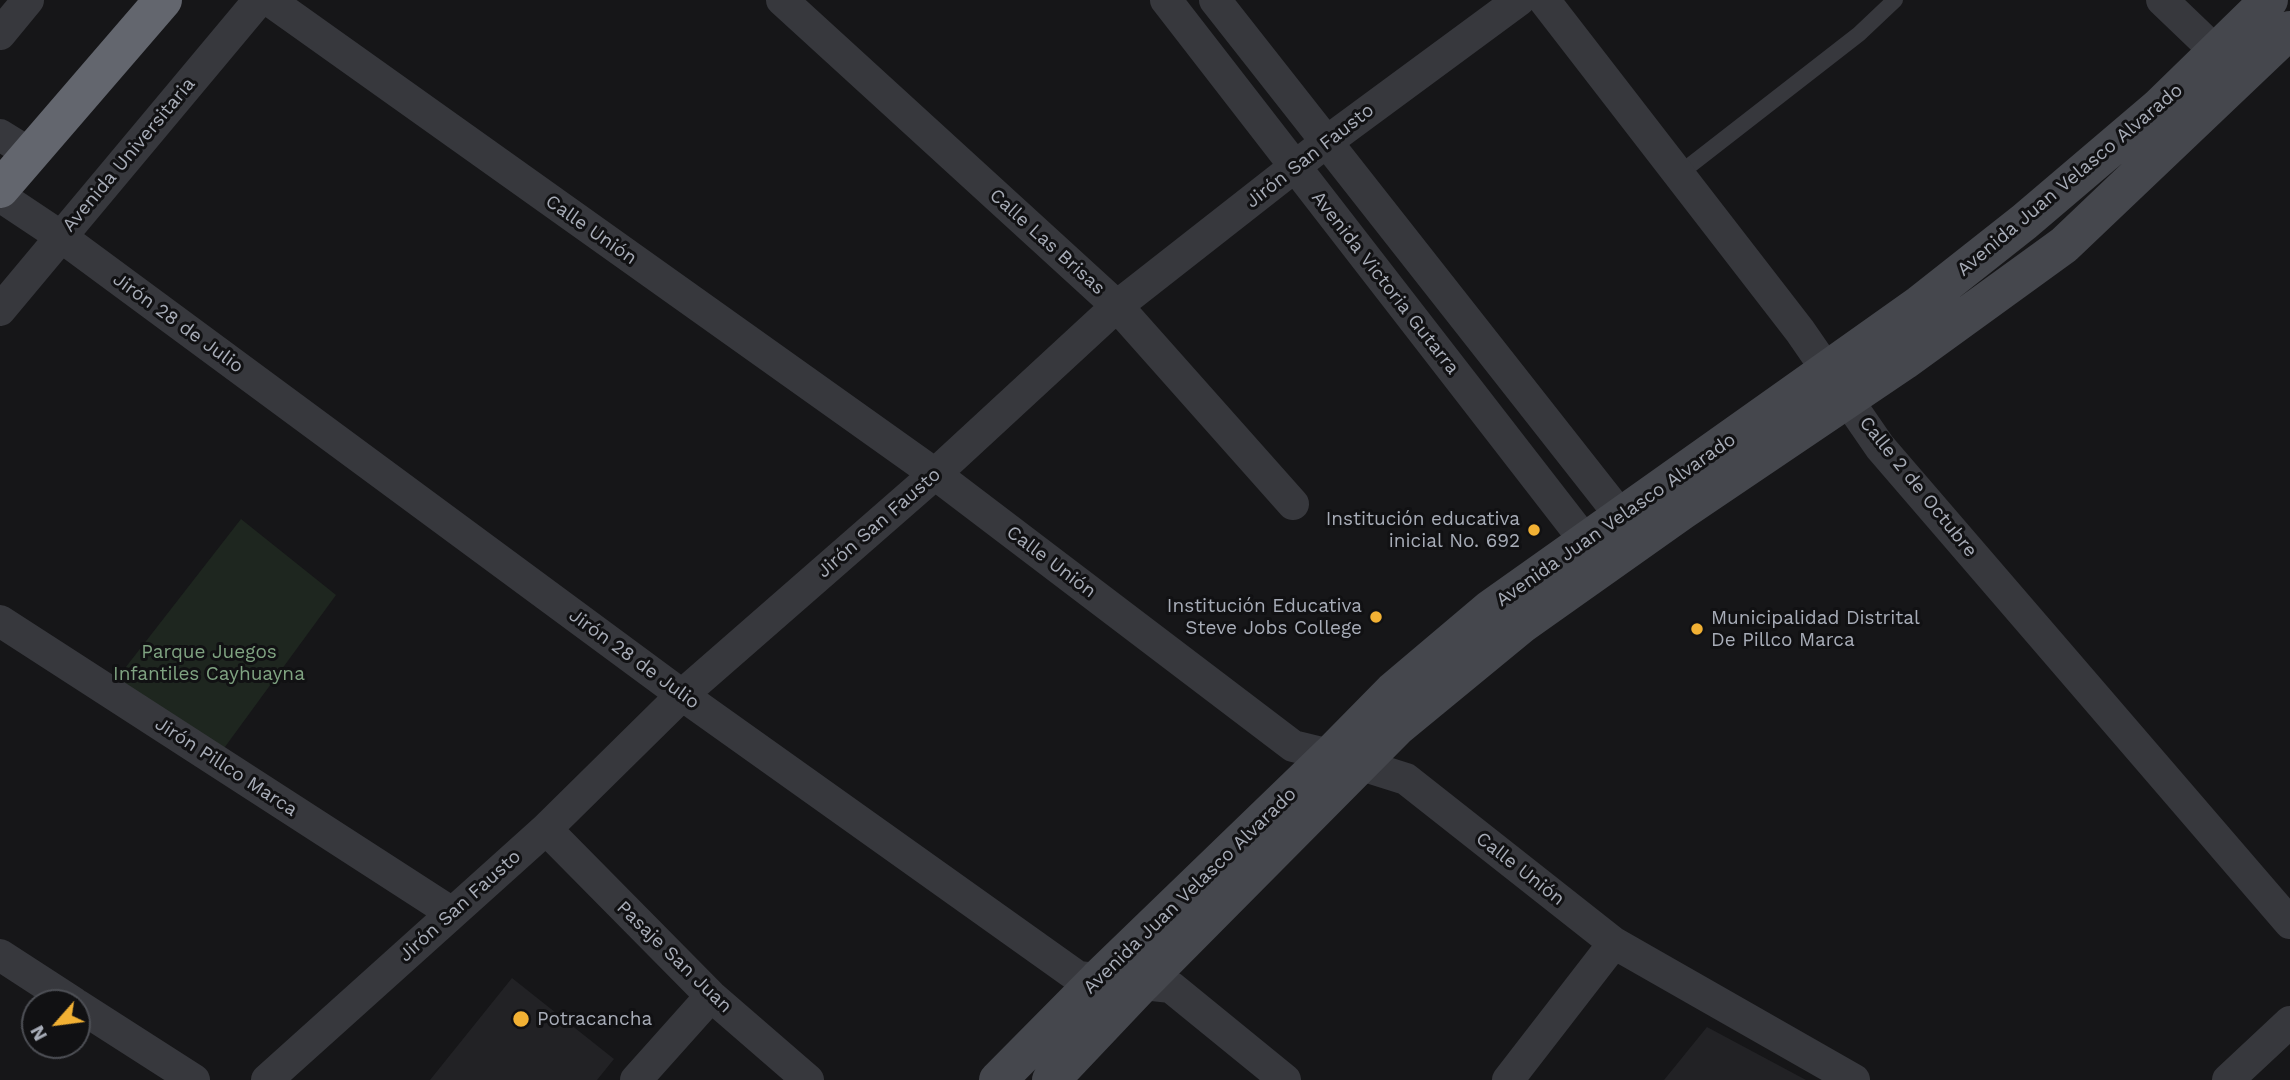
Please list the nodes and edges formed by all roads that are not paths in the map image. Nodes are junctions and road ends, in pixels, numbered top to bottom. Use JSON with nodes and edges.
{"nodes":[{"id":1,"x":28,"y":0,"type":"edge"},
{"id":2,"x":163,"y":0,"type":"edge"},
{"id":3,"x":258,"y":0,"type":"edge"},
{"id":4,"x":269,"y":0,"type":"edge"},
{"id":5,"x":782,"y":0,"type":"edge"},
{"id":6,"x":1166,"y":0,"type":"edge"},
{"id":7,"x":1215,"y":0,"type":"edge"},
{"id":8,"x":1519,"y":0,"type":"edge"},
{"id":9,"x":1544,"y":0,"type":"edge"},
{"id":10,"x":1895,"y":0,"type":"edge"},
{"id":11,"x":2162,"y":0,"type":"edge"},
{"id":12,"x":2269,"y":0,"type":"edge"},
{"id":13,"x":2290,"y":30,"type":"edge"},
{"id":14,"x":0,"y":34,"type":"edge"},
{"id":15,"x":2229,"y":65,"type":"junction"},
{"id":16,"x":1325,"y":143,"type":"junction"},
{"id":17,"x":15,"y":144,"type":"edge"},
{"id":18,"x":1295,"y":167,"type":"junction"},
{"id":19,"x":1679,"y":174,"type":"junction"},
{"id":20,"x":0,"y":189,"type":"edge"},
{"id":21,"x":0,"y":196,"type":"edge"},
{"id":22,"x":60,"y":236,"type":"junction"},
{"id":23,"x":1117,"y":306,"type":"junction"},
{"id":24,"x":0,"y":310,"type":"edge"},
{"id":25,"x":1838,"y":385,"type":"junction"},
{"id":26,"x":935,"y":474,"type":"junction"},
{"id":27,"x":1293,"y":503,"type":"dead end"},
{"id":28,"x":1630,"y":528,"type":"junction"},
{"id":29,"x":1595,"y":553,"type":"junction"},
{"id":30,"x":0,"y":621,"type":"edge"},
{"id":31,"x":682,"y":695,"type":"junction"},
{"id":32,"x":1345,"y":760,"type":"junction"},
{"id":33,"x":545,"y":829,"type":"junction"},
{"id":34,"x":452,"y":913,"type":"junction"},
{"id":35,"x":2290,"y":923,"type":"edge"},
{"id":36,"x":1614,"y":943,"type":"junction"},
{"id":37,"x":0,"y":955,"type":"edge"},
{"id":38,"x":1098,"y":979,"type":"junction"},
{"id":39,"x":1142,"y":984,"type":"junction"},
{"id":40,"x":53,"y":989,"type":"edge"},
{"id":41,"x":711,"y":996,"type":"junction"},
{"id":42,"x":91,"y":1014,"type":"edge"},
{"id":43,"x":2290,"y":1022,"type":"edge"},
{"id":44,"x":194,"y":1080,"type":"edge"},
{"id":45,"x":267,"y":1080,"type":"edge"},
{"id":46,"x":636,"y":1080,"type":"edge"},
{"id":47,"x":808,"y":1080,"type":"edge"},
{"id":48,"x":998,"y":1080,"type":"edge"},
{"id":49,"x":1051,"y":1080,"type":"edge"},
{"id":50,"x":1284,"y":1080,"type":"edge"},
{"id":51,"x":1508,"y":1080,"type":"edge"},
{"id":52,"x":1854,"y":1080,"type":"edge"},
{"id":53,"x":2228,"y":1080,"type":"edge"}],
"edges":[{"from":1,"to":14,"type":"street"},
{"from":2,"to":17,"type":"highway"},
{"from":3,"to":22,"type":"street","name":"Avenida Universitaria"},
{"from":4,"to":26,"type":"street","name":"Calle Unión"},
{"from":5,"to":23,"type":"street","name":"Calle Las Brisas"},
{"from":6,"to":18,"type":"street","name":"Avenida Victoria Gutarra"},
{"from":7,"to":16,"type":"street","name":"Avenida Victoria Gutarra"},
{"from":8,"to":16,"type":"street","name":"Jirón San Fausto"},
{"from":9,"to":19,"type":"street","name":"Calle 2 de Octubre"},
{"from":10,"to":19,"type":"lane"},
{"from":11,"to":15,"type":"street"},
{"from":12,"to":15,"type":"street","name":"Avenida Juan Velasco Alvarado"},
{"from":13,"to":15,"type":"street","name":"Avenida Juan Velasco Alvarado"},
{"from":15,"to":25,"type":"street","name":"Avenida Juan Velasco Alvarado"},
{"from":16,"to":18,"type":"street","name":"Jirón San Fausto"},
{"from":16,"to":28,"type":"street","name":"Avenida Victoria Gutarra"},
{"from":17,"to":20,"type":"highway"},
{"from":18,"to":23,"type":"street","name":"Jirón San Fausto"},
{"from":18,"to":29,"type":"street","name":"Avenida Victoria Gutarra"},
{"from":19,"to":25,"type":"street","name":"Calle 2 de Octubre"},
{"from":21,"to":22,"type":"street","name":"Jirón 28 de Julio"},
{"from":22,"to":24,"type":"street","name":"Avenida Universitaria"},
{"from":22,"to":31,"type":"street","name":"Jirón 28 de Julio"},
{"from":23,"to":26,"type":"street","name":"Jirón San Fausto"},
{"from":23,"to":27,"type":"street","name":"Calle Las Brisas"},
{"from":25,"to":28,"type":"street","name":"Avenida Juan Velasco Alvarado"},
{"from":25,"to":35,"type":"street","name":"Calle 2 de Octubre"},
{"from":26,"to":31,"type":"street","name":"Jirón San Fausto"},
{"from":26,"to":32,"type":"street","name":"Calle Unión"},
{"from":28,"to":29,"type":"street","name":"Avenida Juan Velasco Alvarado"},
{"from":29,"to":32,"type":"street","name":"Avenida Juan Velasco Alvarado"},
{"from":30,"to":34,"type":"street","name":"Jirón Pillco Marca"},
{"from":31,"to":33,"type":"street","name":"Jirón San Fausto"},
{"from":31,"to":38,"type":"street","name":"Jirón 28 de Julio"},
{"from":32,"to":36,"type":"street","name":"Calle Unión"},
{"from":32,"to":38,"type":"street","name":"Avenida Juan Velasco Alvarado"},
{"from":32,"to":39,"type":"street","name":"Avenida Juan Velasco Alvarado"},
{"from":33,"to":34,"type":"street","name":"Jirón San Fausto"},
{"from":33,"to":41,"type":"street","name":"Pasaje San Juan"},
{"from":34,"to":45,"type":"street","name":"Jirón San Fausto"},
{"from":36,"to":51,"type":"street"},
{"from":36,"to":52,"type":"street","name":"Calle Unión"},
{"from":37,"to":40,"type":"street"},
{"from":38,"to":39,"type":"street","name":"Jirón 28 de Julio"},
{"from":38,"to":48,"type":"street","name":"Avenida Juan Velasco Alvarado"},
{"from":39,"to":49,"type":"street","name":"Avenida Juan Velasco Alvarado"},
{"from":39,"to":50,"type":"street","name":"Jirón 28 de Julio"},
{"from":41,"to":46,"type":"street"},
{"from":41,"to":47,"type":"street","name":"Pasaje San Juan"},
{"from":42,"to":44,"type":"street"},
{"from":43,"to":53,"type":"street"}]}
